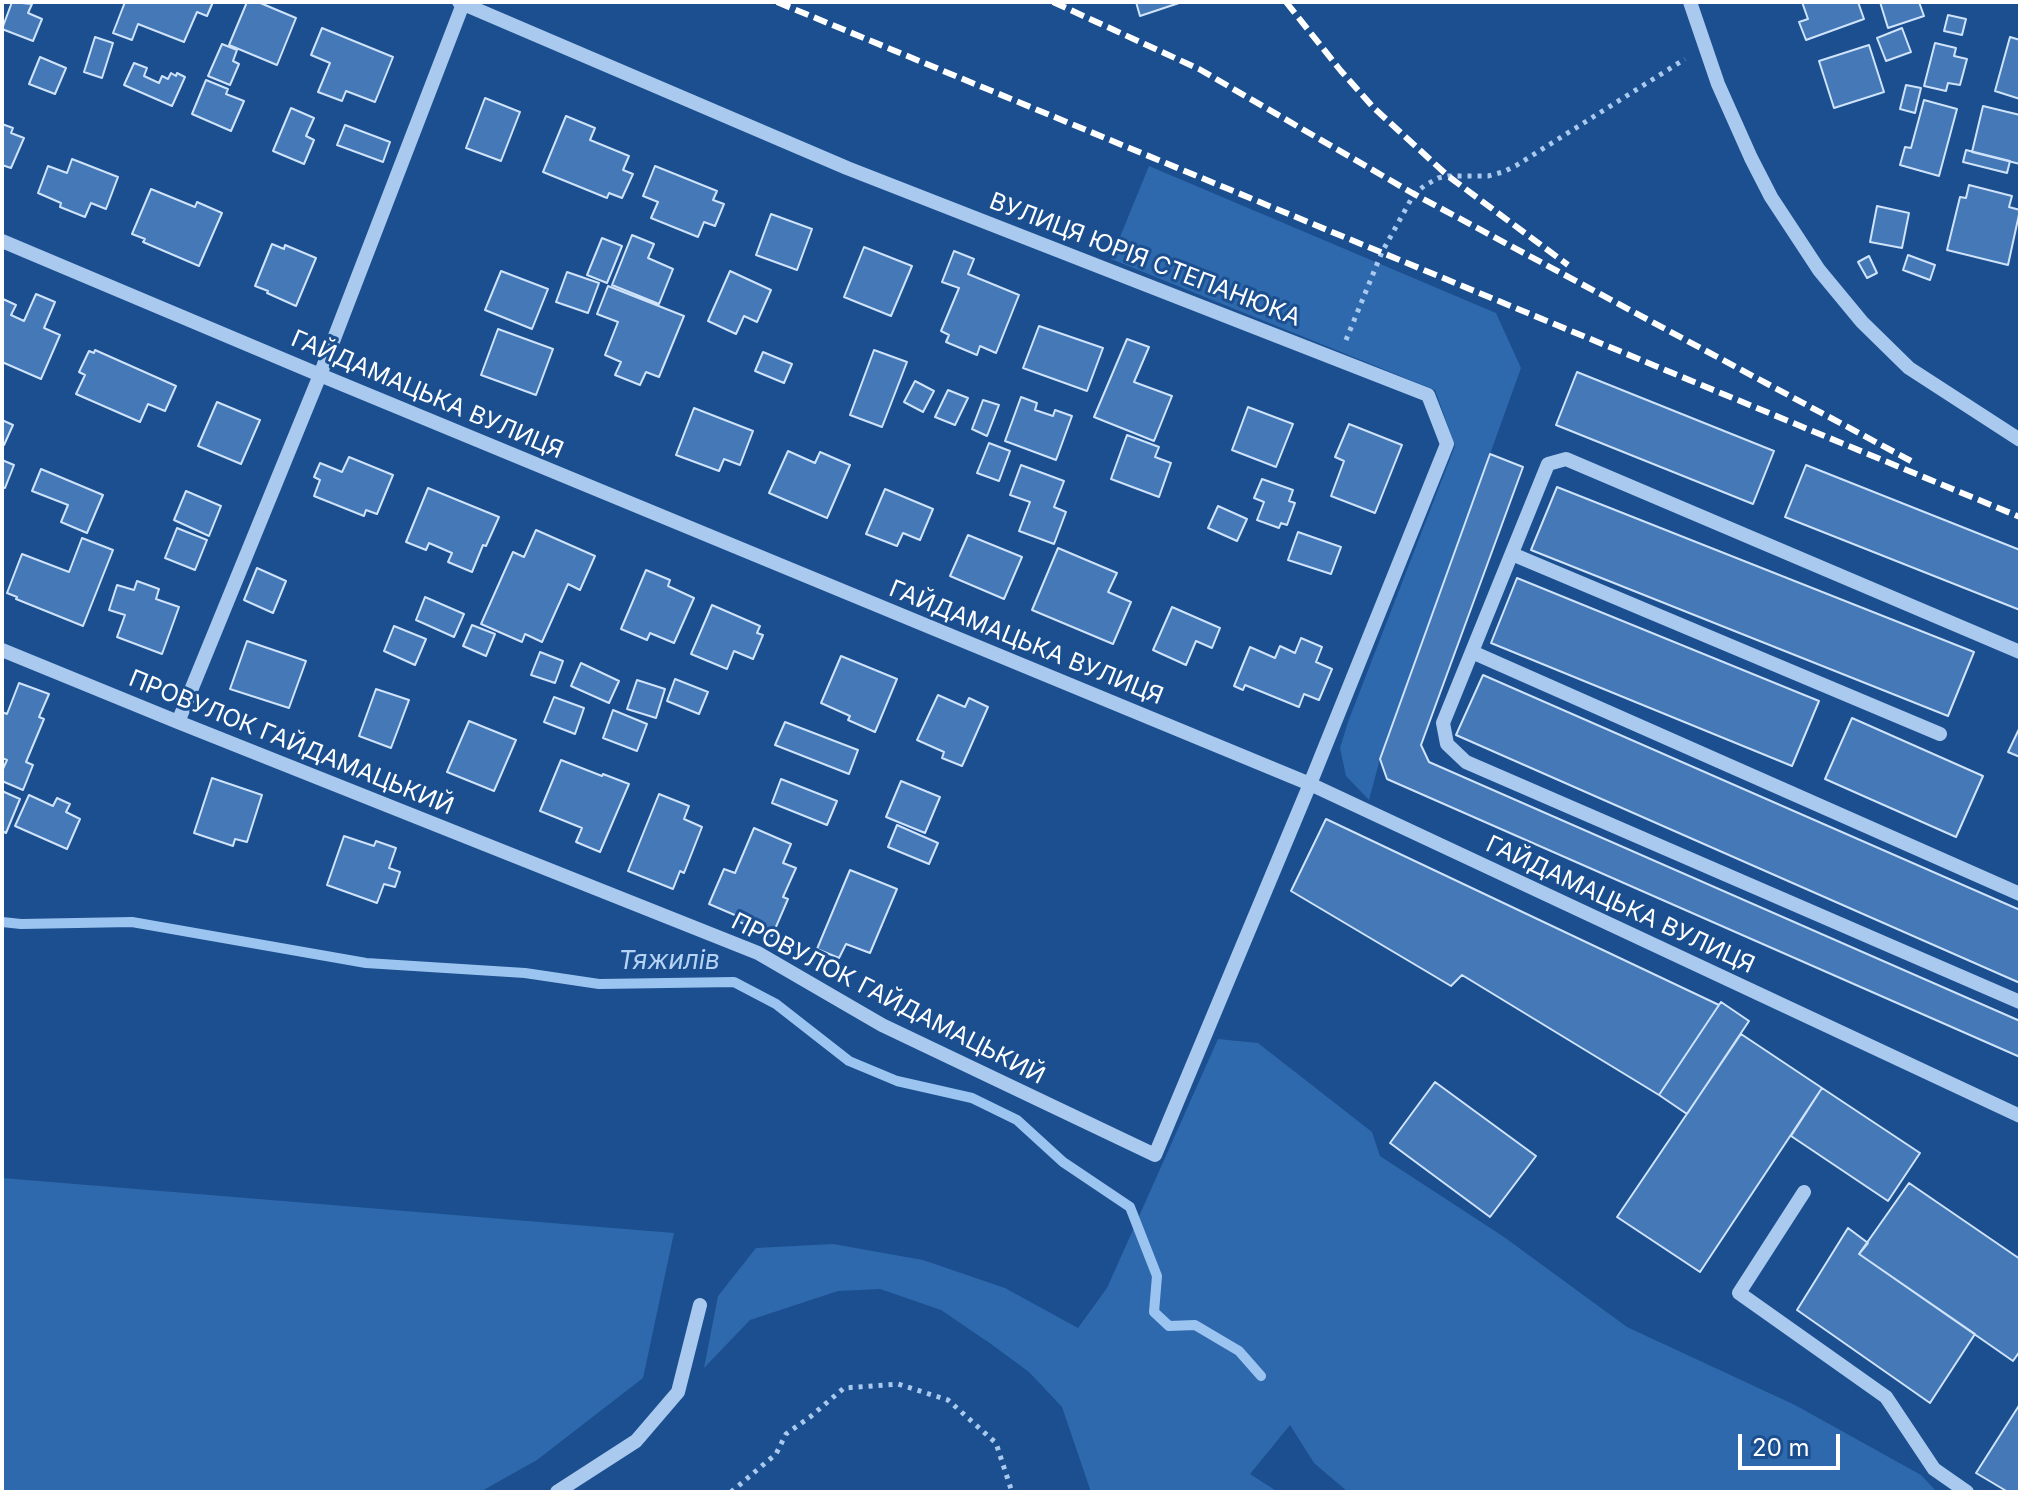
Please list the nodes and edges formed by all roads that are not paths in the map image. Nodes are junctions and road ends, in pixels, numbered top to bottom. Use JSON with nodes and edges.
{"nodes":[{"id":1,"x":1690,"y":2,"type":"edge"},
{"id":2,"x":461,"y":3,"type":"edge"},
{"id":3,"x":2,"y":241,"type":"edge"},
{"id":4,"x":320,"y":375,"type":"junction"},
{"id":5,"x":2020,"y":440,"type":"edge"},
{"id":6,"x":1512,"y":554,"type":"junction"},
{"id":7,"x":2,"y":650,"type":"edge"},
{"id":8,"x":1472,"y":652,"type":"junction"},
{"id":9,"x":2020,"y":652,"type":"edge"},
{"id":10,"x":178,"y":722,"type":"junction"},
{"id":11,"x":1940,"y":734,"type":"dead end"},
{"id":12,"x":1310,"y":784,"type":"junction"},
{"id":13,"x":2020,"y":894,"type":"edge"},
{"id":14,"x":2020,"y":1002,"type":"edge"},
{"id":15,"x":2020,"y":1116,"type":"edge"},
{"id":16,"x":1804,"y":1192,"type":"dead end"},
{"id":17,"x":700,"y":1305,"type":"dead end"},
{"id":18,"x":557,"y":1492,"type":"edge"},
{"id":19,"x":1967,"y":1492,"type":"edge"}],
"edges":[{"from":1,"to":5,"type":"street"},
{"from":2,"to":4,"type":"street"},
{"from":2,"to":12,"type":"street","name":"ВУЛИЦЯ ЮРІЯ СТЕПАНЮКА"},
{"from":3,"to":4,"type":"street","name":"ГАЙДАМАЦЬКА ВУЛИЦЯ"},
{"from":4,"to":10,"type":"street"},
{"from":4,"to":12,"type":"street","name":"ГАЙДАМАЦЬКА ВУЛИЦЯ"},
{"from":6,"to":8,"type":"street"},
{"from":6,"to":9,"type":"street"},
{"from":6,"to":11,"type":"street"},
{"from":7,"to":10,"type":"street","name":"ПРОВУЛОК ГАЙДАМАЦЬКИЙ"},
{"from":8,"to":13,"type":"street"},
{"from":8,"to":14,"type":"street"},
{"from":10,"to":12,"type":"street","name":"ПРОВУЛОК ГАЙДАМАЦЬКИЙ"},
{"from":12,"to":15,"type":"street","name":"ГАЙДАМАЦЬКА ВУЛИЦЯ"},
{"from":16,"to":19,"type":"street"},
{"from":17,"to":18,"type":"street"}]}
